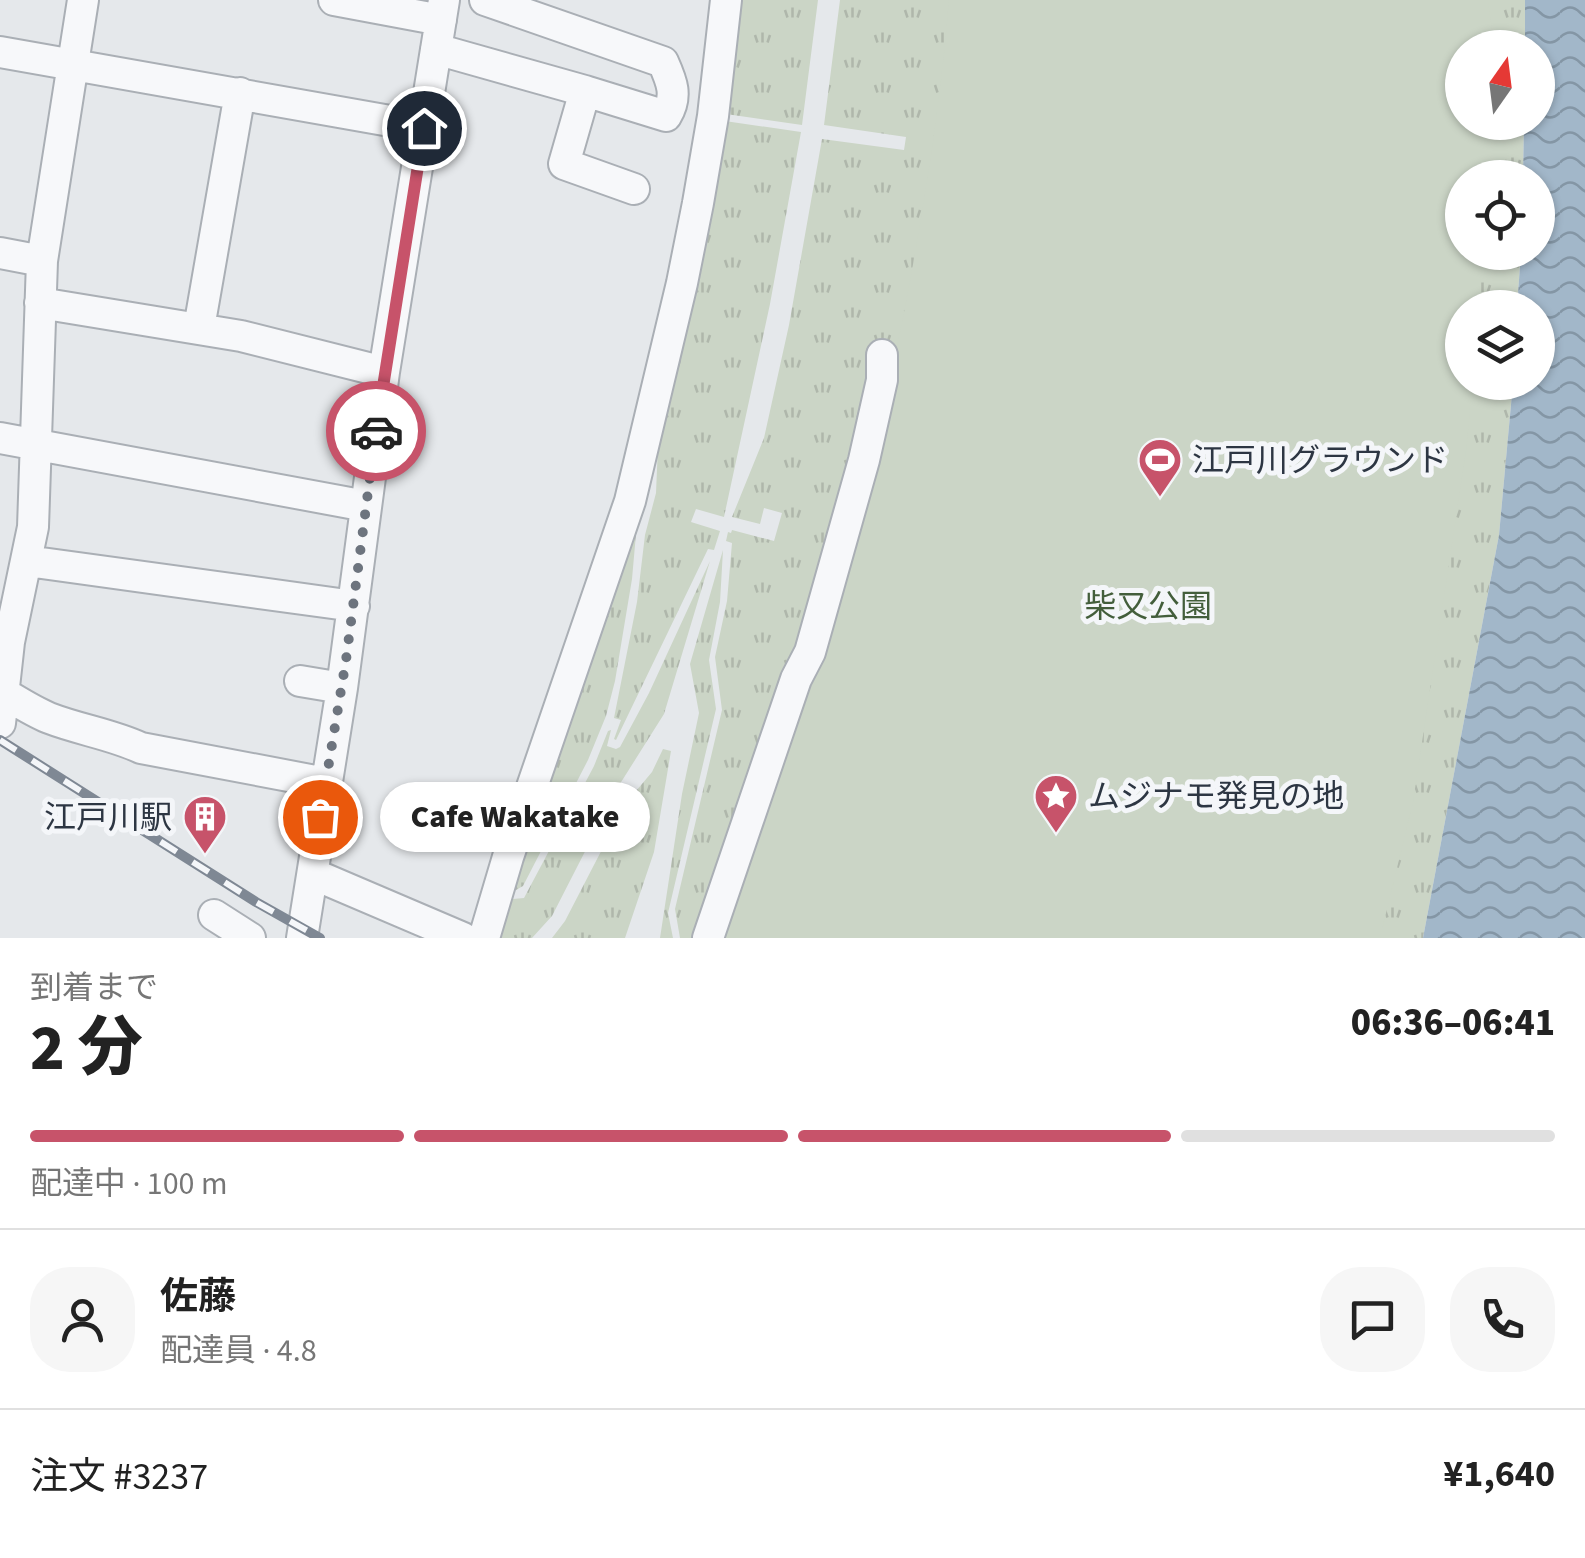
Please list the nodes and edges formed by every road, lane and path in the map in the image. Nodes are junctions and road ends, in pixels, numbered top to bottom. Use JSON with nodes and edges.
{"nodes":[{"id":1,"x":84,"y":0,"type":"edge"},
{"id":2,"x":334,"y":0,"type":"edge"},
{"id":3,"x":484,"y":0,"type":"edge"},
{"id":4,"x":726,"y":0,"type":"edge"},
{"id":5,"x":440,"y":23,"type":"edge"},
{"id":6,"x":0,"y":52,"type":"edge"},
{"id":7,"x":73,"y":65,"type":"junction"},
{"id":8,"x":584,"y":91,"type":"junction"},
{"id":9,"x":240,"y":93,"type":"junction"},
{"id":10,"x":671,"y":108,"type":"junction"},
{"id":11,"x":713,"y":116,"type":"junction"},
{"id":12,"x":424,"y":128,"type":"junction"},
{"id":13,"x":634,"y":189,"type":"dead end"},
{"id":14,"x":0,"y":253,"type":"edge"},
{"id":15,"x":42,"y":261,"type":"junction"},
{"id":16,"x":40,"y":302,"type":"junction"},
{"id":17,"x":199,"y":328,"type":"junction"},
{"id":18,"x":882,"y":355,"type":"dead end"},
{"id":19,"x":384,"y":372,"type":"junction"},
{"id":20,"x":0,"y":438,"type":"edge"},
{"id":21,"x":36,"y":445,"type":"junction"},
{"id":22,"x":366,"y":506,"type":"junction"},
{"id":23,"x":27,"y":561,"type":"junction"},
{"id":24,"x":354,"y":606,"type":"junction"},
{"id":25,"x":300,"y":681,"type":"dead end"},
{"id":26,"x":342,"y":688,"type":"junction"},
{"id":27,"x":2,"y":703,"type":"edge"},
{"id":28,"x":326,"y":782,"type":"junction"},
{"id":29,"x":313,"y":874,"type":"junction"},
{"id":30,"x":214,"y":915,"type":"dead end"},
{"id":31,"x":250,"y":938,"type":"edge"},
{"id":32,"x":302,"y":938,"type":"edge"},
{"id":33,"x":463,"y":938,"type":"edge"},
{"id":34,"x":484,"y":938,"type":"edge"},
{"id":35,"x":708,"y":938,"type":"edge"}],
"edges":[{"from":1,"to":7,"type":"street"},
{"from":2,"to":5,"type":"street"},
{"from":3,"to":10,"type":"street"},
{"from":4,"to":11,"type":"street"},
{"from":5,"to":8,"type":"street"},
{"from":5,"to":12,"type":"street"},
{"from":6,"to":7,"type":"street"},
{"from":7,"to":9,"type":"street"},
{"from":7,"to":15,"type":"street"},
{"from":8,"to":10,"type":"street"},
{"from":8,"to":13,"type":"street"},
{"from":9,"to":12,"type":"street"},
{"from":9,"to":17,"type":"street"},
{"from":10,"to":11,"type":"street"},
{"from":11,"to":34,"type":"street"},
{"from":12,"to":19,"type":"street"},
{"from":14,"to":15,"type":"street"},
{"from":15,"to":16,"type":"street"},
{"from":16,"to":17,"type":"street"},
{"from":16,"to":21,"type":"street"},
{"from":17,"to":19,"type":"street"},
{"from":18,"to":35,"type":"street"},
{"from":19,"to":22,"type":"street"},
{"from":20,"to":21,"type":"street"},
{"from":21,"to":22,"type":"street"},
{"from":21,"to":23,"type":"street"},
{"from":22,"to":24,"type":"street"},
{"from":23,"to":24,"type":"street"},
{"from":23,"to":27,"type":"street"},
{"from":24,"to":26,"type":"street"},
{"from":25,"to":26,"type":"street"},
{"from":26,"to":28,"type":"street"},
{"from":27,"to":28,"type":"street"},
{"from":28,"to":29,"type":"street"},
{"from":29,"to":32,"type":"street"},
{"from":29,"to":33,"type":"street"},
{"from":30,"to":31,"type":"street"}]}
